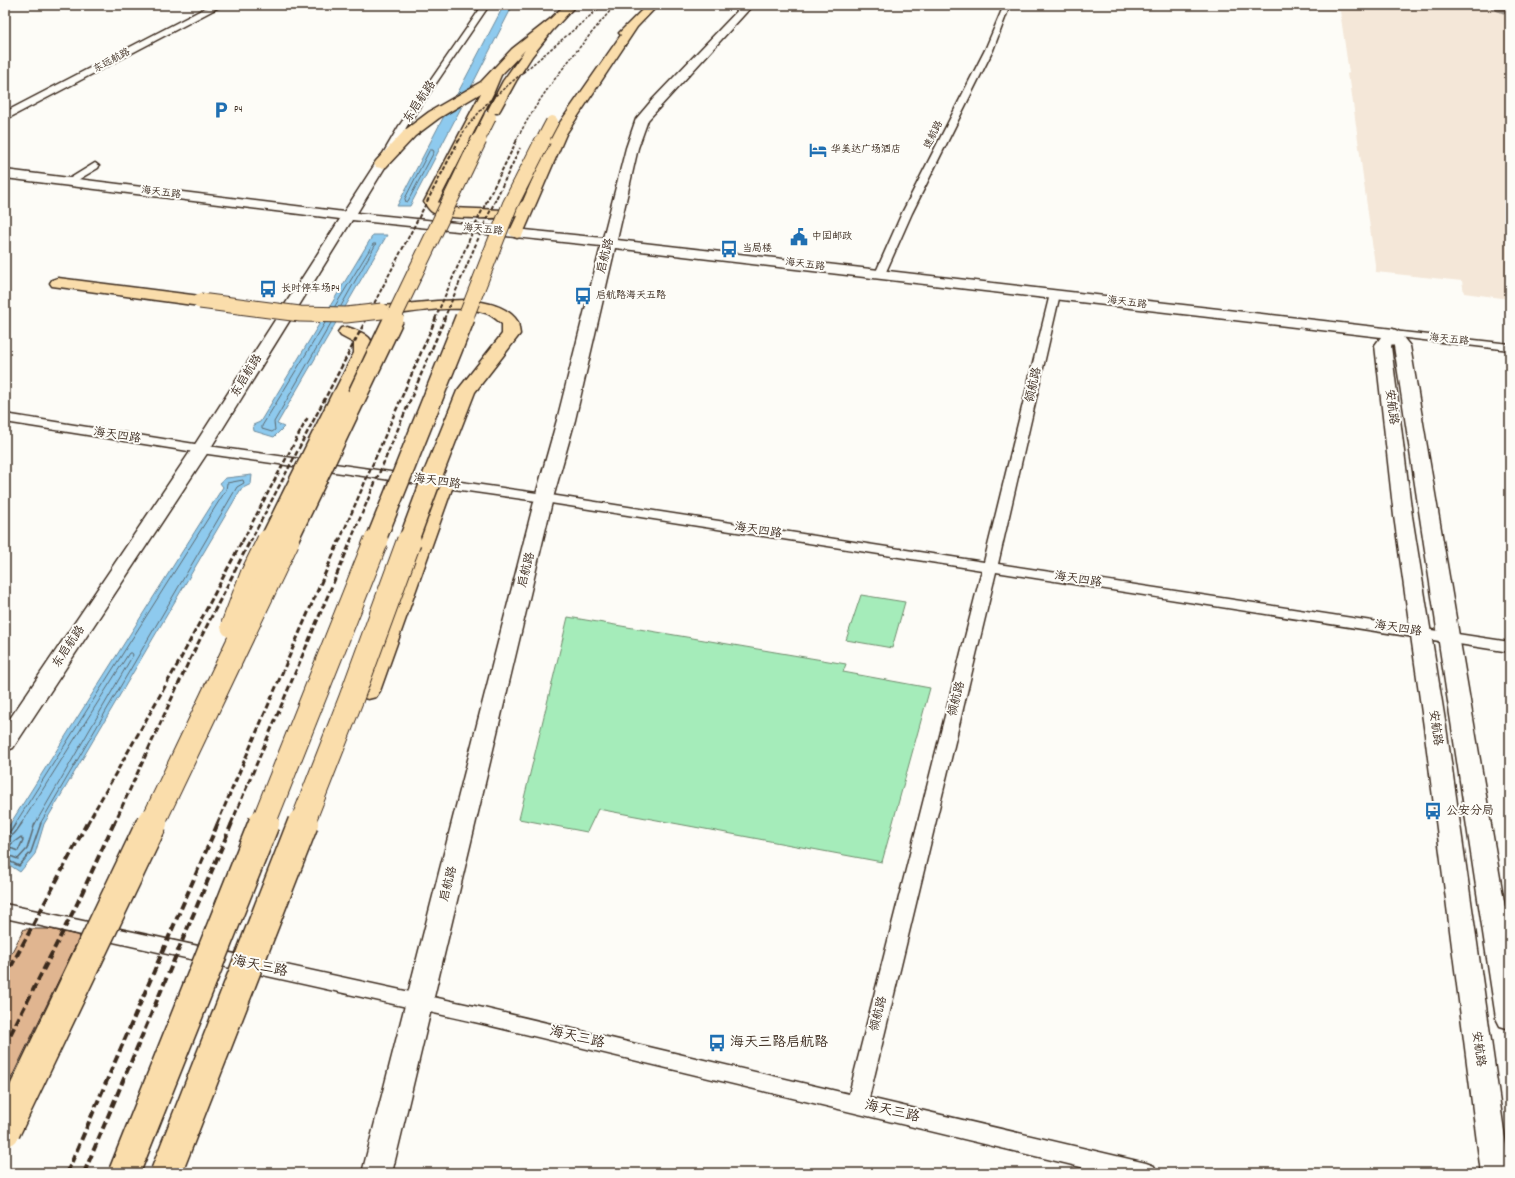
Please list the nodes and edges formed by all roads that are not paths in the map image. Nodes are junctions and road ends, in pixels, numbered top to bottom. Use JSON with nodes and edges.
{"nodes":[{"id":1,"x":203,"y":5,"type":"edge"},
{"id":2,"x":218,"y":5,"type":"edge"},
{"id":3,"x":462,"y":5,"type":"edge"},
{"id":4,"x":571,"y":5,"type":"edge"},
{"id":5,"x":653,"y":5,"type":"edge"},
{"id":6,"x":748,"y":5,"type":"edge"},
{"id":7,"x":1007,"y":5,"type":"edge"},
{"id":8,"x":635,"y":22,"type":"junction"},
{"id":9,"x":552,"y":23,"type":"junction"},
{"id":10,"x":496,"y":75,"type":"junction"},
{"id":11,"x":581,"y":81,"type":"dead end"},
{"id":12,"x":5,"y":107,"type":"edge"},
{"id":13,"x":5,"y":117,"type":"edge"},
{"id":14,"x":555,"y":117,"type":"dead end"},
{"id":15,"x":381,"y":164,"type":"junction"},
{"id":16,"x":95,"y":166,"type":"dead end"},
{"id":17,"x":5,"y":174,"type":"edge"},
{"id":18,"x":68,"y":182,"type":"junction"},
{"id":19,"x":529,"y":204,"type":"junction"},
{"id":20,"x":348,"y":216,"type":"junction"},
{"id":21,"x":517,"y":233,"type":"junction"},
{"id":22,"x":609,"y":243,"type":"junction"},
{"id":23,"x":880,"y":274,"type":"junction"},
{"id":24,"x":59,"y":287,"type":"dead end"},
{"id":25,"x":1055,"y":294,"type":"junction"},
{"id":26,"x":196,"y":305,"type":"junction"},
{"id":27,"x":1393,"y":334,"type":"junction"},
{"id":28,"x":1510,"y":347,"type":"edge"},
{"id":29,"x":5,"y":418,"type":"edge"},
{"id":30,"x":201,"y":449,"type":"junction"},
{"id":31,"x":439,"y":478,"type":"junction"},
{"id":32,"x":544,"y":498,"type":"junction"},
{"id":33,"x":990,"y":567,"type":"junction"},
{"id":34,"x":1421,"y":633,"type":"junction"},
{"id":35,"x":1449,"y":637,"type":"junction"},
{"id":36,"x":1510,"y":647,"type":"edge"},
{"id":37,"x":213,"y":698,"type":"junction"},
{"id":38,"x":5,"y":743,"type":"edge"},
{"id":39,"x":273,"y":900,"type":"junction"},
{"id":40,"x":5,"y":911,"type":"edge"},
{"id":41,"x":420,"y":1003,"type":"junction"},
{"id":42,"x":1510,"y":1018,"type":"edge"},
{"id":43,"x":857,"y":1104,"type":"junction"},
{"id":44,"x":5,"y":1131,"type":"edge"},
{"id":45,"x":124,"y":1173,"type":"edge"},
{"id":46,"x":166,"y":1173,"type":"edge"},
{"id":47,"x":377,"y":1173,"type":"edge"},
{"id":48,"x":1146,"y":1173,"type":"edge"},
{"id":49,"x":1496,"y":1173,"type":"edge"}],
"edges":[{"from":1,"to":12,"type":"street","name":"东远航路"},
{"from":2,"to":13,"type":"street","name":"东远航路"},
{"from":3,"to":15,"type":"street","name":"东启航路"},
{"from":4,"to":9,"type":"highway"},
{"from":5,"to":8,"type":"highway"},
{"from":6,"to":22,"type":"street","name":"启航路"},
{"from":7,"to":23,"type":"street","name":"速航路"},
{"from":8,"to":11,"type":"highway"},
{"from":8,"to":19,"type":"highway"},
{"from":9,"to":10,"type":"highway"},
{"from":9,"to":37,"type":"highway","bridge":true},
{"from":10,"to":15,"type":"highway"},
{"from":10,"to":19,"type":"highway"},
{"from":14,"to":45,"type":"highway","bridge":true},
{"from":15,"to":20,"type":"street","name":"东启航路"},
{"from":16,"to":18,"type":"street"},
{"from":17,"to":18,"type":"street","name":"海天五路"},
{"from":18,"to":20,"type":"street","name":"海天五路"},
{"from":19,"to":21,"type":"highway"},
{"from":20,"to":21,"type":"street","name":"海天五路"},
{"from":20,"to":30,"type":"street","name":"东启航路"},
{"from":21,"to":22,"type":"street","name":"海天五路"},
{"from":22,"to":23,"type":"street","name":"海天五路"},
{"from":22,"to":32,"type":"street","name":"启航路"},
{"from":23,"to":25,"type":"street","name":"海天五路"},
{"from":24,"to":26,"type":"highway"},
{"from":25,"to":27,"type":"street","name":"海天五路"},
{"from":25,"to":33,"type":"street","name":"领航路"},
{"from":26,"to":31,"type":"highway","bridge":true},
{"from":26,"to":37,"type":"highway","bridge":true},
{"from":27,"to":28,"type":"street","name":"海天五路"},
{"from":27,"to":34,"type":"street","name":"安航路"},
{"from":27,"to":35,"type":"street","name":"安航路"},
{"from":29,"to":30,"type":"street","name":"海天四路"},
{"from":30,"to":31,"type":"street","name":"海天四路"},
{"from":30,"to":38,"type":"street","name":"东启航路"},
{"from":31,"to":32,"type":"street","name":"海天四路"},
{"from":31,"to":39,"type":"highway","bridge":true},
{"from":31,"to":39,"type":"highway","bridge":true},
{"from":32,"to":33,"type":"street","name":"海天四路"},
{"from":32,"to":41,"type":"street","name":"启航路"},
{"from":33,"to":34,"type":"street","name":"海天四路"},
{"from":33,"to":43,"type":"street","name":"领航路"},
{"from":34,"to":35,"type":"street","name":"海天四路"},
{"from":34,"to":49,"type":"street","name":"安航路"},
{"from":35,"to":36,"type":"street","name":"海天四路"},
{"from":35,"to":42,"type":"street","name":"安航路"},
{"from":37,"to":44,"type":"highway","bridge":true},
{"from":39,"to":46,"type":"highway","bridge":true},
{"from":40,"to":41,"type":"street","name":"海天三路"},
{"from":41,"to":43,"type":"street","name":"海天三路"},
{"from":41,"to":47,"type":"street","name":"启航路"},
{"from":43,"to":48,"type":"street","name":"海天三路"}]}
